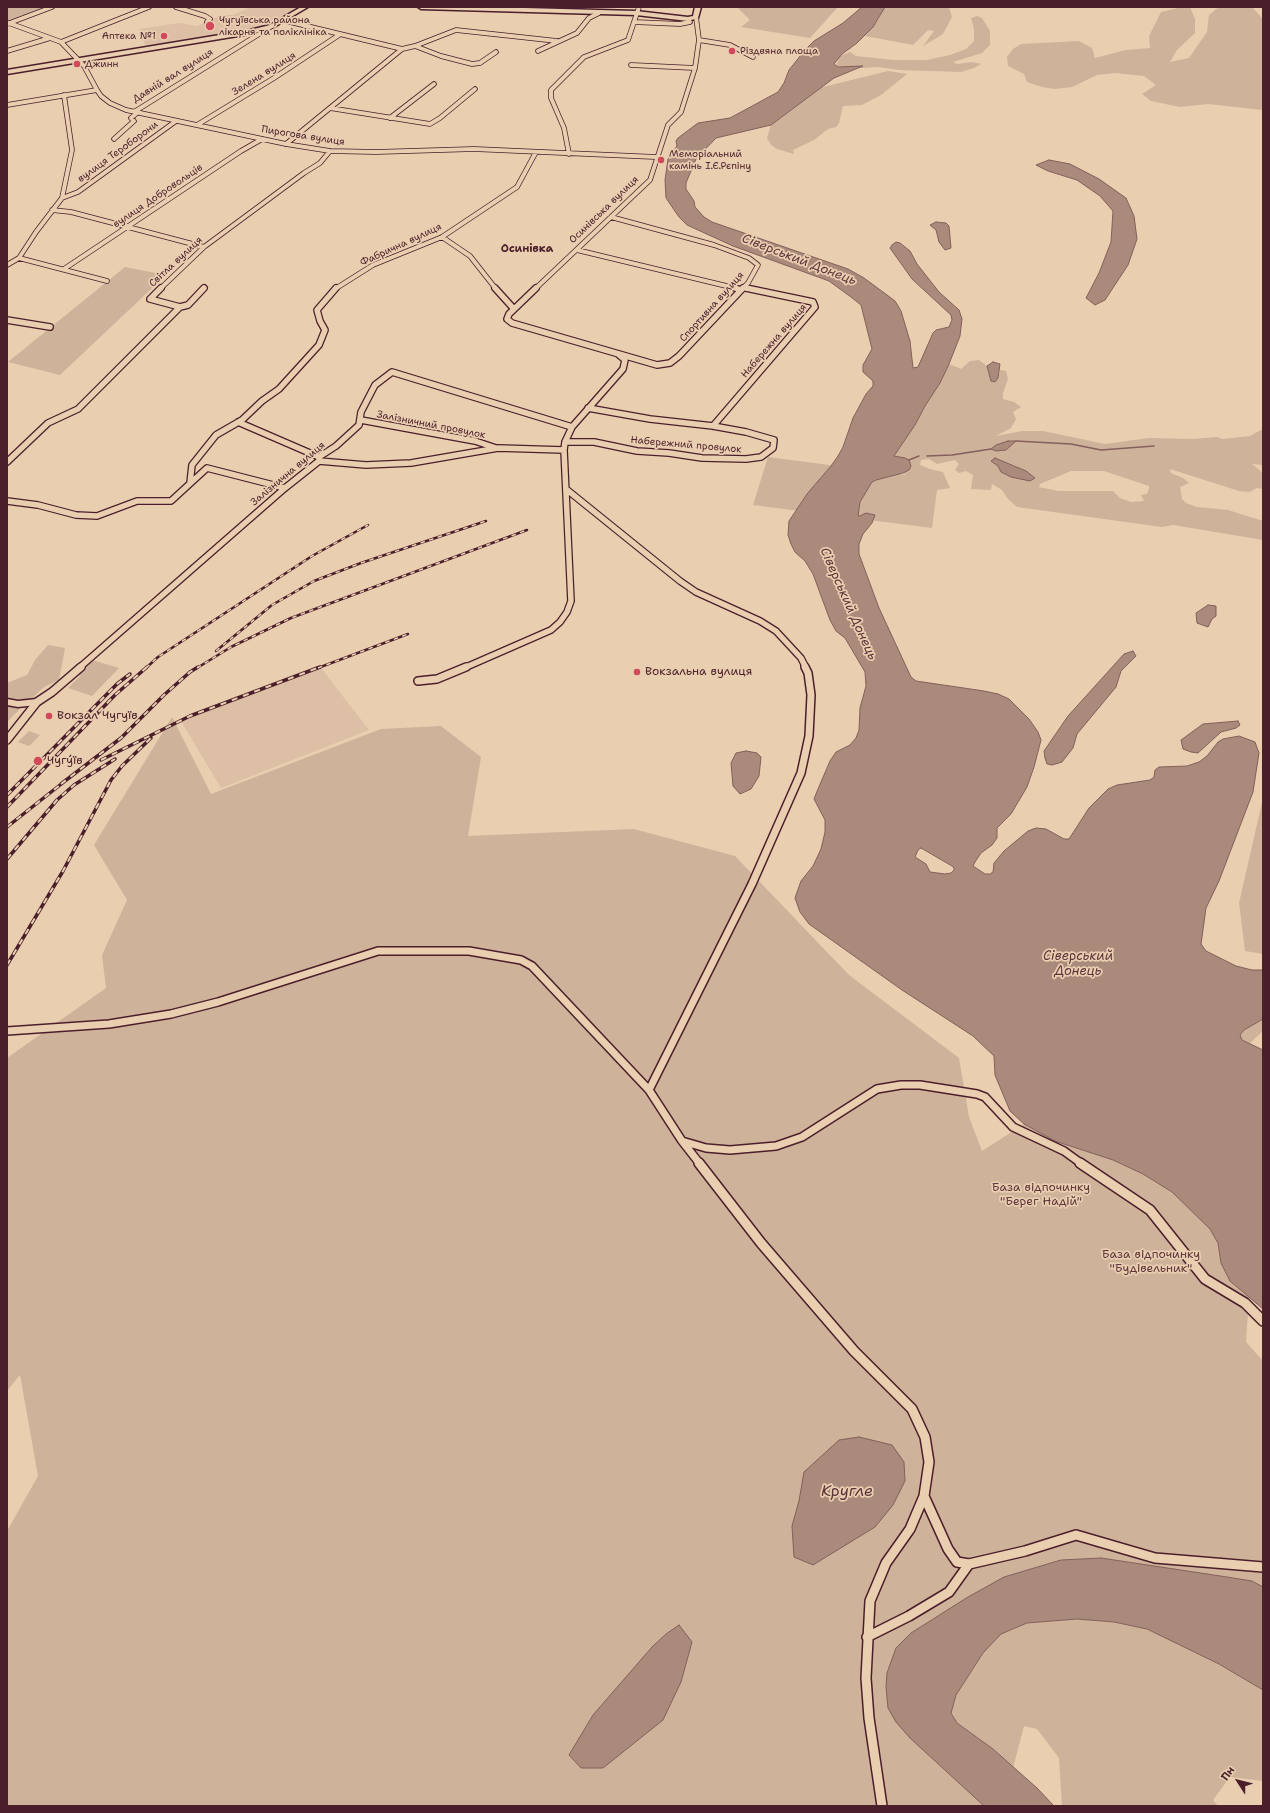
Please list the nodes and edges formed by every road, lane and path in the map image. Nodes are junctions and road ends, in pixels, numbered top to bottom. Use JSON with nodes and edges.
{"nodes":[{"id":1,"x":52,"y":7,"type":"edge"},
{"id":2,"x":149,"y":7,"type":"edge"},
{"id":3,"x":176,"y":7,"type":"edge"},
{"id":4,"x":305,"y":7,"type":"edge"},
{"id":5,"x":421,"y":7,"type":"edge"},
{"id":6,"x":698,"y":7,"type":"edge"},
{"id":7,"x":638,"y":10,"type":"edge"},
{"id":8,"x":599,"y":13,"type":"junction"},
{"id":9,"x":696,"y":17,"type":"junction"},
{"id":10,"x":282,"y":20,"type":"junction"},
{"id":11,"x":688,"y":20,"type":"junction"},
{"id":12,"x":207,"y":22,"type":"dead end"},
{"id":13,"x":634,"y":22,"type":"junction"},
{"id":14,"x":8,"y":24,"type":"edge"},
{"id":15,"x":272,"y":26,"type":"junction"},
{"id":16,"x":698,"y":27,"type":"junction"},
{"id":17,"x":339,"y":35,"type":"junction"},
{"id":18,"x":50,"y":38,"type":"junction"},
{"id":19,"x":699,"y":40,"type":"junction"},
{"id":20,"x":556,"y":41,"type":"junction"},
{"id":21,"x":61,"y":42,"type":"junction"},
{"id":22,"x":415,"y":46,"type":"junction"},
{"id":23,"x":402,"y":49,"type":"junction"},
{"id":24,"x":7,"y":51,"type":"edge"},
{"id":25,"x":538,"y":51,"type":"dead end"},
{"id":26,"x":496,"y":52,"type":"dead end"},
{"id":27,"x":753,"y":57,"type":"dead end"},
{"id":28,"x":80,"y":60,"type":"junction"},
{"id":29,"x":631,"y":65,"type":"dead end"},
{"id":30,"x":695,"y":68,"type":"junction"},
{"id":31,"x":7,"y":72,"type":"edge"},
{"id":32,"x":434,"y":84,"type":"dead end"},
{"id":33,"x":475,"y":89,"type":"dead end"},
{"id":34,"x":98,"y":90,"type":"junction"},
{"id":35,"x":64,"y":95,"type":"junction"},
{"id":36,"x":7,"y":105,"type":"edge"},
{"id":37,"x":330,"y":108,"type":"junction"},
{"id":38,"x":136,"y":113,"type":"junction"},
{"id":39,"x":390,"y":118,"type":"junction"},
{"id":40,"x":176,"y":121,"type":"junction"},
{"id":41,"x":197,"y":125,"type":"junction"},
{"id":42,"x":114,"y":139,"type":"dead end"},
{"id":43,"x":262,"y":139,"type":"junction"},
{"id":44,"x":286,"y":144,"type":"junction"},
{"id":45,"x":330,"y":151,"type":"junction"},
{"id":46,"x":536,"y":152,"type":"junction"},
{"id":47,"x":570,"y":154,"type":"junction"},
{"id":48,"x":656,"y":157,"type":"junction"},
{"id":49,"x":62,"y":198,"type":"junction"},
{"id":50,"x":52,"y":210,"type":"junction"},
{"id":51,"x":611,"y":217,"type":"junction"},
{"id":52,"x":129,"y":227,"type":"junction"},
{"id":53,"x":442,"y":237,"type":"junction"},
{"id":54,"x":204,"y":247,"type":"junction"},
{"id":55,"x":577,"y":250,"type":"junction"},
{"id":56,"x":19,"y":258,"type":"junction"},
{"id":57,"x":7,"y":265,"type":"edge"},
{"id":58,"x":64,"y":269,"type":"junction"},
{"id":59,"x":108,"y":281,"type":"dead end"},
{"id":60,"x":204,"y":288,"type":"dead end"},
{"id":61,"x":742,"y":289,"type":"junction"},
{"id":62,"x":180,"y":307,"type":"junction"},
{"id":63,"x":514,"y":309,"type":"junction"},
{"id":64,"x":7,"y":320,"type":"edge"},
{"id":65,"x":50,"y":327,"type":"dead end"},
{"id":66,"x":619,"y":355,"type":"junction"},
{"id":67,"x":641,"y":361,"type":"junction"},
{"id":68,"x":626,"y":364,"type":"junction"},
{"id":69,"x":588,"y":408,"type":"junction"},
{"id":70,"x":361,"y":420,"type":"junction"},
{"id":71,"x":238,"y":422,"type":"junction"},
{"id":72,"x":713,"y":426,"type":"junction"},
{"id":73,"x":572,"y":427,"type":"junction"},
{"id":74,"x":564,"y":442,"type":"junction"},
{"id":75,"x":498,"y":448,"type":"junction"},
{"id":76,"x":564,"y":450,"type":"junction"},
{"id":77,"x":319,"y":459,"type":"junction"},
{"id":78,"x":7,"y":462,"type":"edge"},
{"id":79,"x":190,"y":483,"type":"junction"},
{"id":80,"x":285,"y":488,"type":"junction"},
{"id":81,"x":566,"y":489,"type":"junction"},
{"id":82,"x":7,"y":501,"type":"edge"},
{"id":83,"x":418,"y":681,"type":"dead end"},
{"id":84,"x":7,"y":702,"type":"edge"},
{"id":85,"x":37,"y":702,"type":"junction"},
{"id":86,"x":8,"y":739,"type":"edge"},
{"id":87,"x":7,"y":1031,"type":"edge"},
{"id":88,"x":649,"y":1090,"type":"junction"},
{"id":89,"x":682,"y":1141,"type":"junction"},
{"id":90,"x":1263,"y":1322,"type":"edge"},
{"id":91,"x":924,"y":1496,"type":"junction"},
{"id":92,"x":969,"y":1564,"type":"junction"},
{"id":93,"x":1263,"y":1567,"type":"edge"},
{"id":94,"x":867,"y":1637,"type":"junction"},
{"id":95,"x":882,"y":1806,"type":"edge"}],
"edges":[{"from":1,"to":14,"type":"street"},
{"from":2,"to":21,"type":"street"},
{"from":3,"to":12,"type":"street"},
{"from":4,"to":10,"type":"main road","name":"Давній вал вулиця"},
{"from":5,"to":8,"type":"main road"},
{"from":6,"to":9,"type":"main road","name":"Осинівська вулиця"},
{"from":7,"to":8,"type":"main road"},
{"from":7,"to":11,"type":"main road"},
{"from":7,"to":13,"type":"street"},
{"from":8,"to":20,"type":"street"},
{"from":9,"to":11,"type":"main road"},
{"from":9,"to":16,"type":"street","name":"Осинівська вулиця"},
{"from":10,"to":15,"type":"main road","name":"Давній вал вулиця"},
{"from":10,"to":17,"type":"street"},
{"from":11,"to":13,"type":"street"},
{"from":11,"to":16,"type":"street"},
{"from":13,"to":47,"type":"street"},
{"from":14,"to":18,"type":"street"},
{"from":15,"to":28,"type":"main road"},
{"from":15,"to":38,"type":"street","name":"Давній вал вулиця"},
{"from":16,"to":19,"type":"street","name":"Осинівська вулиця"},
{"from":17,"to":23,"type":"street"},
{"from":17,"to":41,"type":"street","name":"Зелена вулиця"},
{"from":18,"to":21,"type":"street"},
{"from":18,"to":24,"type":"street"},
{"from":19,"to":27,"type":"street"},
{"from":19,"to":30,"type":"street","name":"Осинівська вулиця"},
{"from":20,"to":22,"type":"street"},
{"from":20,"to":25,"type":"street"},
{"from":21,"to":28,"type":"street","name":"Пирогова вулиця"},
{"from":22,"to":23,"type":"street"},
{"from":22,"to":26,"type":"street"},
{"from":23,"to":37,"type":"street"},
{"from":28,"to":31,"type":"main road"},
{"from":28,"to":34,"type":"street","name":"Пирогова вулиця"},
{"from":29,"to":30,"type":"street"},
{"from":30,"to":48,"type":"street","name":"Осинівська вулиця"},
{"from":32,"to":39,"type":"street"},
{"from":33,"to":39,"type":"street"},
{"from":34,"to":35,"type":"street"},
{"from":34,"to":38,"type":"street","name":"Пирогова вулиця"},
{"from":35,"to":36,"type":"street"},
{"from":35,"to":49,"type":"street"},
{"from":37,"to":39,"type":"street"},
{"from":37,"to":44,"type":"street"},
{"from":38,"to":40,"type":"street","name":"Пирогова вулиця"},
{"from":38,"to":42,"type":"street"},
{"from":40,"to":41,"type":"street","name":"Пирогова вулиця"},
{"from":40,"to":49,"type":"street","name":"вулиця Тероборони"},
{"from":41,"to":43,"type":"street","name":"Пирогова вулиця"},
{"from":43,"to":44,"type":"street","name":"Пирогова вулиця"},
{"from":43,"to":52,"type":"street","name":"вулиця Добровольців"},
{"from":44,"to":45,"type":"street","name":"Пирогова вулиця"},
{"from":45,"to":46,"type":"street","name":"Пирогова вулиця"},
{"from":45,"to":54,"type":"street","name":"Світла вулиця"},
{"from":46,"to":47,"type":"street","name":"Пирогова вулиця"},
{"from":46,"to":53,"type":"street","name":"Фабрична вулиця"},
{"from":47,"to":48,"type":"street","name":"Пирогова вулиця"},
{"from":48,"to":51,"type":"street","name":"Осинівська вулиця"},
{"from":49,"to":50,"type":"street","name":"вулиця Тероборони"},
{"from":50,"to":52,"type":"street"},
{"from":50,"to":56,"type":"street","name":"вулиця Тероборони"},
{"from":51,"to":55,"type":"street","name":"Осинівська вулиця"},
{"from":51,"to":61,"type":"street","name":"Спортивна вулиця"},
{"from":52,"to":54,"type":"street"},
{"from":52,"to":58,"type":"street","name":"вулиця Добровольців"},
{"from":53,"to":63,"type":"street"},
{"from":53,"to":71,"type":"street","name":"Фабрична вулиця"},
{"from":54,"to":62,"type":"street","name":"Світла вулиця"},
{"from":55,"to":61,"type":"street","name":"Набережна вулиця"},
{"from":55,"to":63,"type":"street","name":"Осинівська вулиця"},
{"from":56,"to":57,"type":"street","name":"вулиця Тероборони"},
{"from":56,"to":58,"type":"street"},
{"from":58,"to":59,"type":"street"},
{"from":60,"to":62,"type":"street"},
{"from":61,"to":67,"type":"street","name":"Спортивна вулиця"},
{"from":61,"to":72,"type":"street","name":"Набережна вулиця"},
{"from":62,"to":78,"type":"street"},
{"from":63,"to":66,"type":"street","name":"Спортивна вулиця"},
{"from":64,"to":65,"type":"street"},
{"from":66,"to":67,"type":"street","name":"Спортивна вулиця"},
{"from":66,"to":68,"type":"street"},
{"from":67,"to":68,"type":"street"},
{"from":68,"to":69,"type":"street"},
{"from":69,"to":72,"type":"street","name":"Набережний провулок"},
{"from":69,"to":73,"type":"street"},
{"from":70,"to":73,"type":"street","name":"Залізнична вулиця"},
{"from":70,"to":75,"type":"street","name":"Залізничний провулок"},
{"from":70,"to":77,"type":"street","name":"Залізнична вулиця"},
{"from":71,"to":77,"type":"street","name":"Залізничний провулок"},
{"from":71,"to":79,"type":"street","name":"Фабрична вулиця"},
{"from":72,"to":74,"type":"street","name":"Набережний провулок"},
{"from":73,"to":74,"type":"street"},
{"from":74,"to":76,"type":"street"},
{"from":75,"to":76,"type":"street","name":"Залізничний провулок"},
{"from":75,"to":77,"type":"street","name":"Залізничний провулок"},
{"from":76,"to":81,"type":"street"},
{"from":77,"to":80,"type":"street","name":"Залізнична вулиця"},
{"from":79,"to":80,"type":"street"},
{"from":79,"to":82,"type":"street"},
{"from":80,"to":85,"type":"street","name":"Залізнична вулиця"},
{"from":81,"to":83,"type":"street"},
{"from":81,"to":88,"type":"street"},
{"from":84,"to":85,"type":"street"},
{"from":85,"to":86,"type":"street","name":"Залізнична вулиця"},
{"from":87,"to":88,"type":"street"},
{"from":88,"to":89,"type":"street"},
{"from":89,"to":90,"type":"street"},
{"from":89,"to":91,"type":"street"},
{"from":91,"to":92,"type":"street"},
{"from":91,"to":94,"type":"street"},
{"from":92,"to":93,"type":"street"},
{"from":92,"to":94,"type":"street"},
{"from":94,"to":95,"type":"street"}]}
